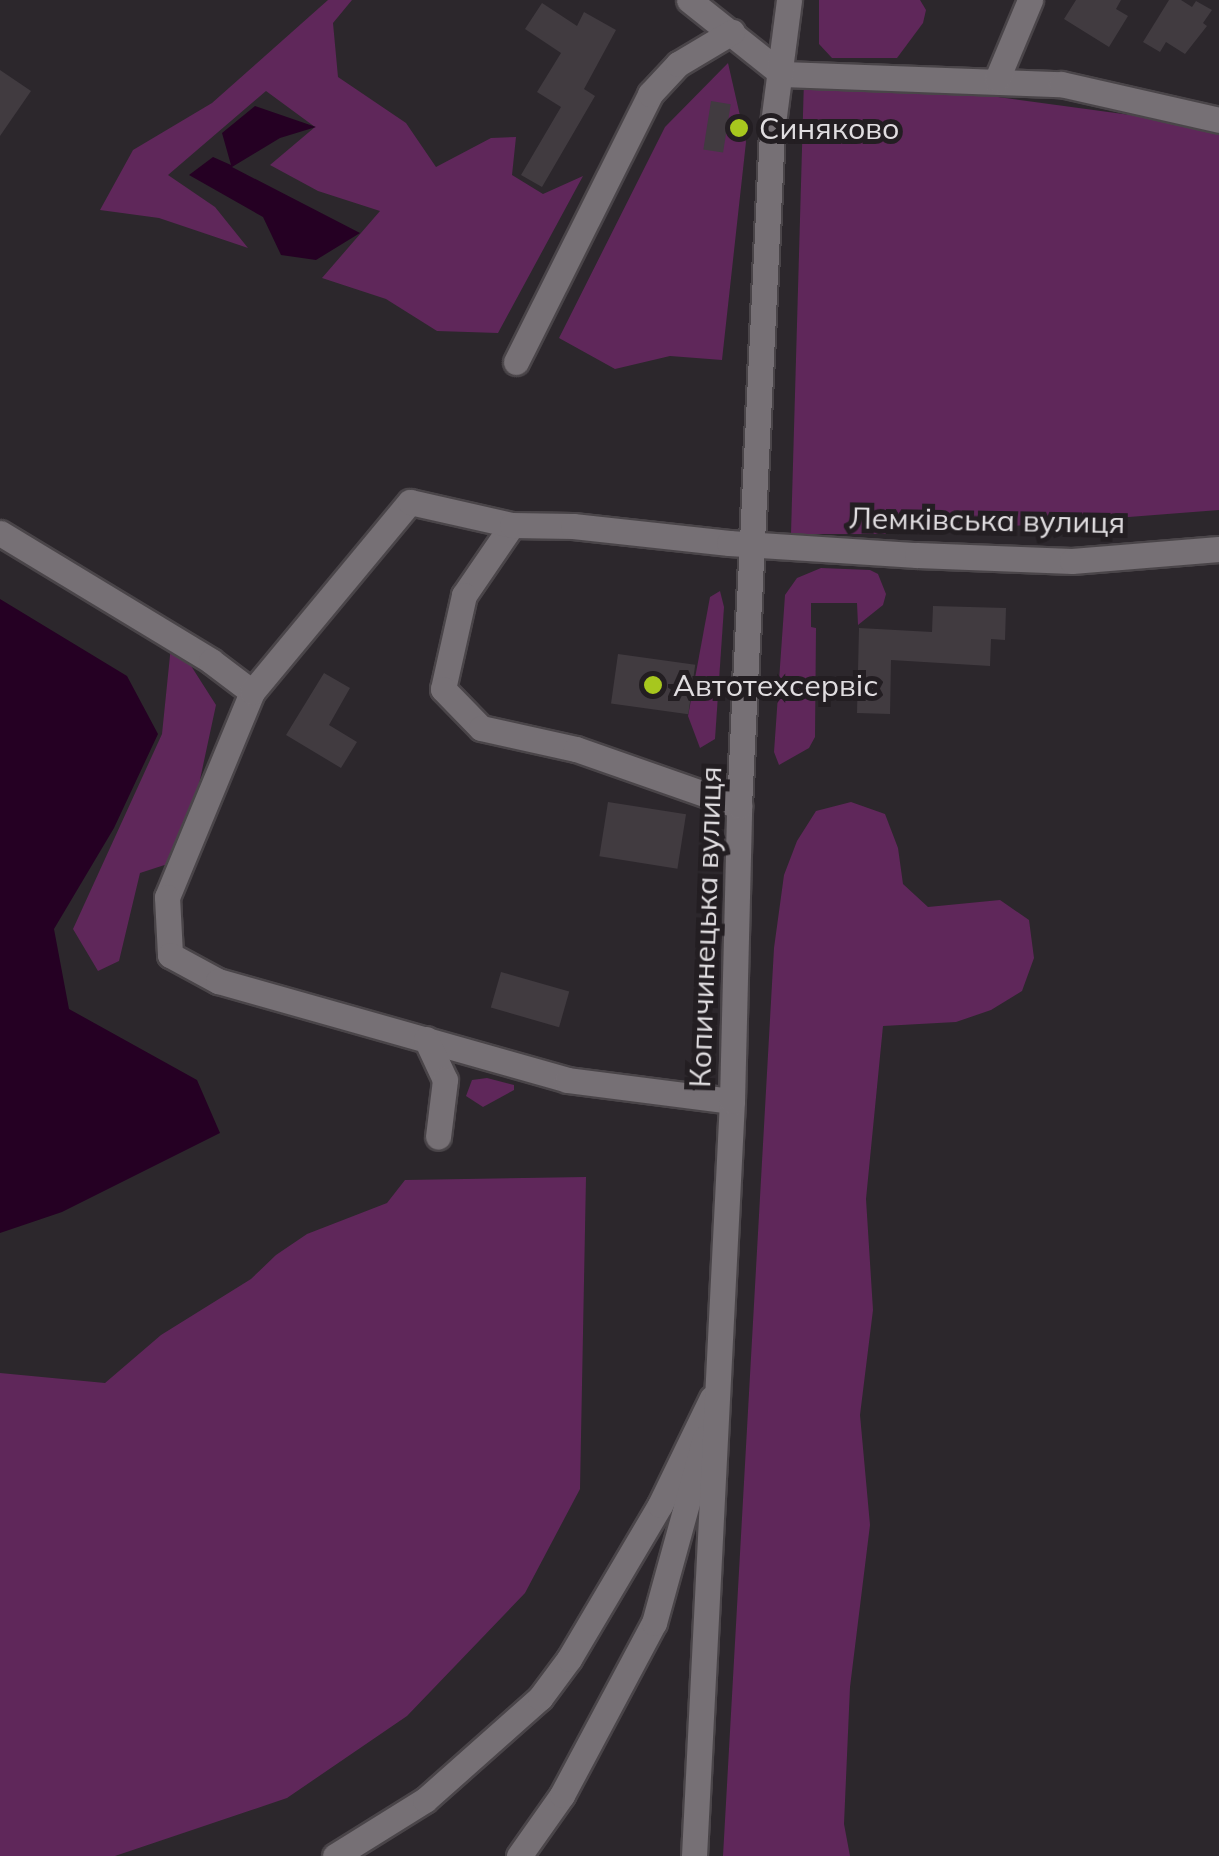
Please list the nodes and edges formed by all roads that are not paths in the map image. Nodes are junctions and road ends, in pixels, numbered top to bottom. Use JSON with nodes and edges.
{"nodes":[{"id":1,"x":689,"y":0,"type":"edge"},
{"id":2,"x":789,"y":0,"type":"edge"},
{"id":3,"x":1030,"y":0,"type":"edge"},
{"id":4,"x":732,"y":32,"type":"junction"},
{"id":5,"x":782,"y":74,"type":"junction"},
{"id":6,"x":997,"y":79,"type":"junction"},
{"id":7,"x":1219,"y":120,"type":"edge"},
{"id":8,"x":516,"y":362,"type":"dead end"},
{"id":9,"x":512,"y":525,"type":"junction"},
{"id":10,"x":0,"y":533,"type":"edge"},
{"id":11,"x":753,"y":545,"type":"junction"},
{"id":12,"x":1219,"y":549,"type":"edge"},
{"id":13,"x":252,"y":692,"type":"junction"},
{"id":14,"x":739,"y":806,"type":"junction"},
{"id":15,"x":426,"y":1040,"type":"junction"},
{"id":16,"x":732,"y":1102,"type":"junction"},
{"id":17,"x":438,"y":1137,"type":"dead end"},
{"id":18,"x":719,"y":1385,"type":"junction"},
{"id":19,"x":335,"y":1856,"type":"edge"},
{"id":20,"x":519,"y":1856,"type":"edge"},
{"id":21,"x":694,"y":1856,"type":"edge"}],
"edges":[{"from":1,"to":4,"type":"street"},
{"from":2,"to":5,"type":"street","name":"Копичинецька вулиця"},
{"from":3,"to":6,"type":"street"},
{"from":4,"to":5,"type":"street"},
{"from":4,"to":8,"type":"street"},
{"from":5,"to":6,"type":"street"},
{"from":5,"to":11,"type":"street","name":"Копичинецька вулиця"},
{"from":6,"to":7,"type":"street"},
{"from":9,"to":11,"type":"street","name":"Лемківська вулиця"},
{"from":9,"to":13,"type":"street","name":"Лемківська вулиця"},
{"from":9,"to":14,"type":"street"},
{"from":10,"to":13,"type":"street"},
{"from":11,"to":12,"type":"street","name":"Лемківська вулиця"},
{"from":11,"to":14,"type":"street","name":"Копичинецька вулиця"},
{"from":13,"to":15,"type":"street"},
{"from":14,"to":16,"type":"street","name":"Копичинецька вулиця"},
{"from":15,"to":16,"type":"street"},
{"from":15,"to":17,"type":"street"},
{"from":16,"to":18,"type":"street","name":"Копичинецька вулиця"},
{"from":18,"to":19,"type":"street"},
{"from":18,"to":20,"type":"street"},
{"from":18,"to":21,"type":"street","name":"Копичинецька вулиця"}]}
